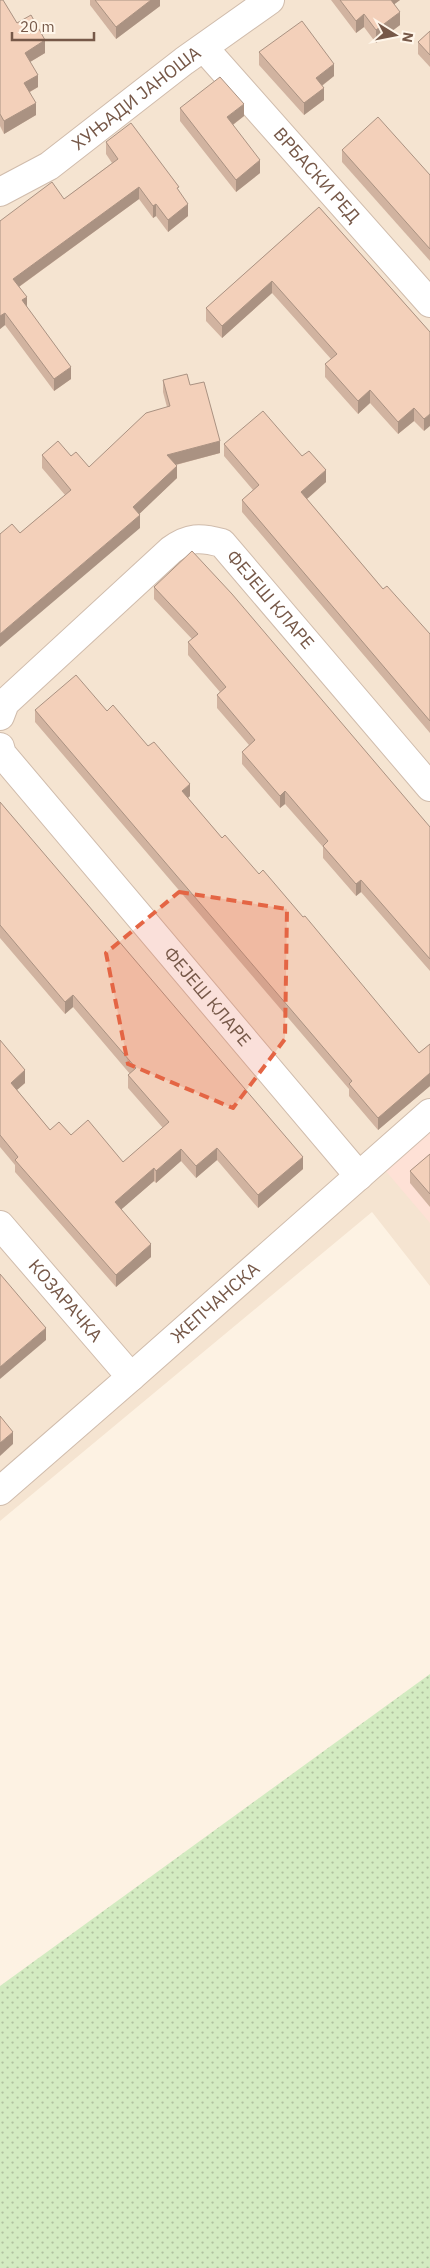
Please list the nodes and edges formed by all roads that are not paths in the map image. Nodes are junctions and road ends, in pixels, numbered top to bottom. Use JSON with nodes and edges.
{"nodes":[{"id":1,"x":270,"y":0,"type":"edge"},
{"id":2,"x":204,"y":48,"type":"junction"},
{"id":3,"x":1,"y":188,"type":"edge"},
{"id":4,"x":430,"y":303,"type":"edge"},
{"id":5,"x":0,"y":716,"type":"edge"},
{"id":6,"x":0,"y":747,"type":"edge"},
{"id":7,"x":430,"y":787,"type":"edge"},
{"id":8,"x":430,"y":1113,"type":"edge"},
{"id":9,"x":358,"y":1176,"type":"junction"},
{"id":10,"x":0,"y":1225,"type":"edge"},
{"id":11,"x":131,"y":1378,"type":"junction"},
{"id":12,"x":0,"y":1491,"type":"edge"}],
"edges":[{"from":1,"to":2,"type":"street","name":"ХУЊАДИ ЈАНОША"},
{"from":2,"to":3,"type":"street","name":"ХУЊАДИ ЈАНОША"},
{"from":2,"to":4,"type":"street","name":"ВРБАСКИ РЕД"},
{"from":5,"to":7,"type":"street","name":"ФЕЈЕШ КЛАРЕ"},
{"from":6,"to":9,"type":"street","name":"ФЕЈЕШ КЛАРЕ"},
{"from":8,"to":9,"type":"street","name":"ЖЕПЧАНСКА"},
{"from":9,"to":11,"type":"street","name":"ЖЕПЧАНСКА"},
{"from":10,"to":11,"type":"street","name":"КОЗАРАЧКА"},
{"from":11,"to":12,"type":"street","name":"ЖЕПЧАНСКА"}]}
